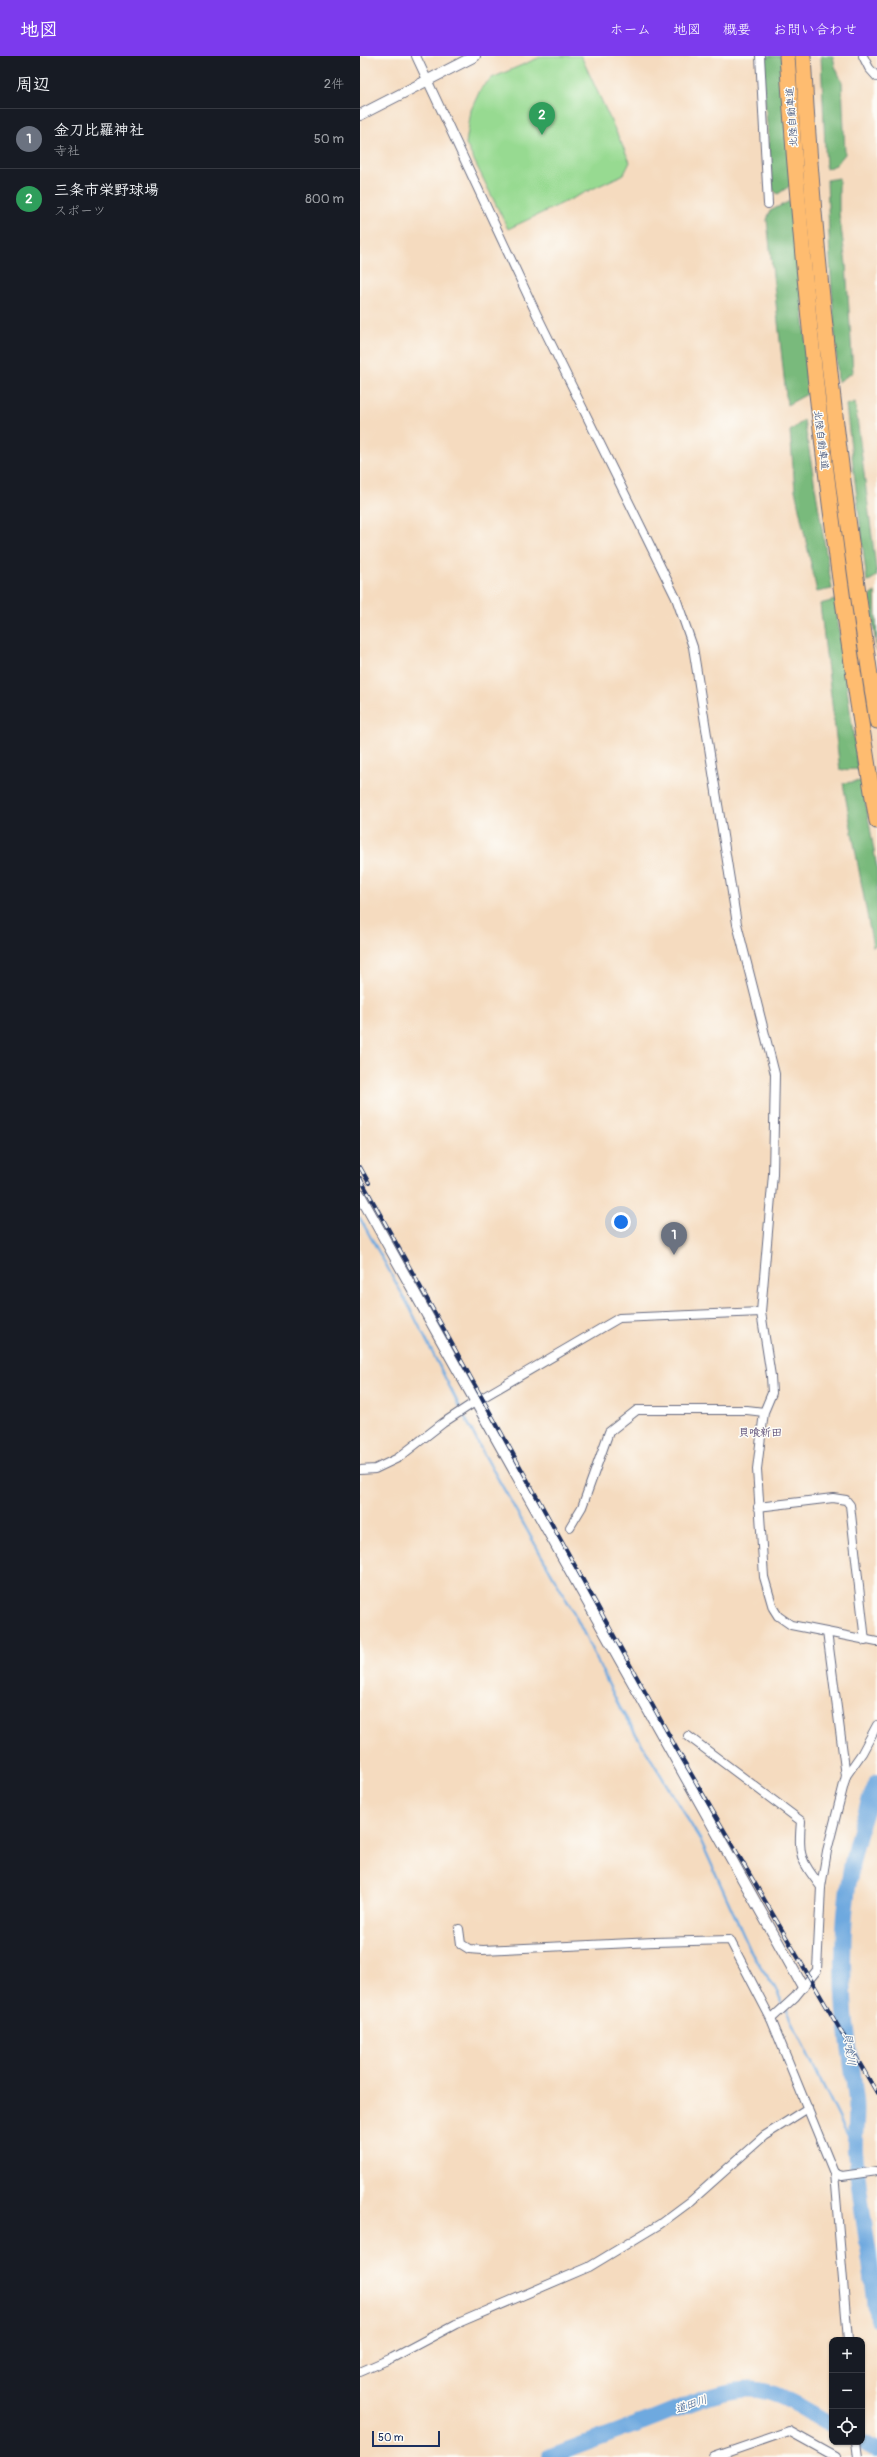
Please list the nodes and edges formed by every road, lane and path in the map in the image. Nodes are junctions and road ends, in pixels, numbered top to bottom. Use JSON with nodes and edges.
{"nodes":[{"id":1,"x":416,"y":56,"type":"edge"},
{"id":2,"x":475,"y":56,"type":"edge"},
{"id":3,"x":760,"y":56,"type":"edge"},
{"id":4,"x":787,"y":56,"type":"edge"},
{"id":5,"x":802,"y":56,"type":"edge"},
{"id":6,"x":863,"y":56,"type":"edge"},
{"id":7,"x":877,"y":77,"type":"edge"},
{"id":8,"x":428,"y":80,"type":"junction"},
{"id":9,"x":360,"y":115,"type":"edge"},
{"id":10,"x":768,"y":204,"type":"dead end"},
{"id":11,"x":877,"y":721,"type":"edge"},
{"id":12,"x":877,"y":821,"type":"edge"},
{"id":13,"x":360,"y":1195,"type":"edge"},
{"id":14,"x":761,"y":1312,"type":"junction"},
{"id":15,"x":475,"y":1402,"type":"junction"},
{"id":16,"x":764,"y":1412,"type":"junction"},
{"id":17,"x":360,"y":1470,"type":"edge"},
{"id":18,"x":758,"y":1507,"type":"junction"},
{"id":19,"x":570,"y":1527,"type":"dead end"},
{"id":20,"x":827,"y":1632,"type":"junction"},
{"id":21,"x":865,"y":1641,"type":"junction"},
{"id":22,"x":877,"y":1642,"type":"edge"},
{"id":23,"x":877,"y":1725,"type":"edge"},
{"id":24,"x":688,"y":1736,"type":"dead end"},
{"id":25,"x":846,"y":1776,"type":"junction"},
{"id":26,"x":821,"y":1887,"type":"junction"},
{"id":27,"x":459,"y":1929,"type":"dead end"},
{"id":28,"x":803,"y":1987,"type":"junction"},
{"id":29,"x":774,"y":2017,"type":"junction"},
{"id":30,"x":808,"y":2108,"type":"junction"},
{"id":31,"x":877,"y":2171,"type":"edge"},
{"id":32,"x":834,"y":2173,"type":"junction"},
{"id":33,"x":848,"y":2337,"type":"edge"},
{"id":34,"x":360,"y":2372,"type":"edge"},
{"id":35,"x":856,"y":2445,"type":"edge"},
{"id":36,"x":714,"y":2457,"type":"edge"},
{"id":37,"x":836,"y":2457,"type":"edge"},
{"id":38,"x":858,"y":2457,"type":"edge"}],
"edges":[{"from":1,"to":8,"type":"street"},
{"from":2,"to":8,"type":"street"},
{"from":3,"to":10,"type":"street"},
{"from":4,"to":12,"type":"highway","name":"北陸自動車道"},
{"from":5,"to":11,"type":"highway","name":"北陸自動車道"},
{"from":6,"to":7,"type":"street"},
{"from":8,"to":9,"type":"street"},
{"from":8,"to":14,"type":"street"},
{"from":13,"to":15,"type":"street"},
{"from":14,"to":15,"type":"street"},
{"from":14,"to":16,"type":"street"},
{"from":15,"to":17,"type":"street"},
{"from":15,"to":28,"type":"street"},
{"from":16,"to":18,"type":"street"},
{"from":16,"to":19,"type":"street"},
{"from":18,"to":20,"type":"street"},
{"from":18,"to":21,"type":"street"},
{"from":20,"to":21,"type":"street"},
{"from":20,"to":25,"type":"street"},
{"from":21,"to":22,"type":"street"},
{"from":23,"to":25,"type":"street"},
{"from":24,"to":26,"type":"street"},
{"from":25,"to":26,"type":"street"},
{"from":26,"to":28,"type":"street"},
{"from":27,"to":29,"type":"street"},
{"from":28,"to":29,"type":"street"},
{"from":29,"to":30,"type":"street"},
{"from":30,"to":32,"type":"street"},
{"from":30,"to":34,"type":"street"},
{"from":31,"to":32,"type":"street"},
{"from":32,"to":33,"type":"street"},
{"from":35,"to":38,"type":"street"},
{"from":36,"to":37,"type":"street"}]}
